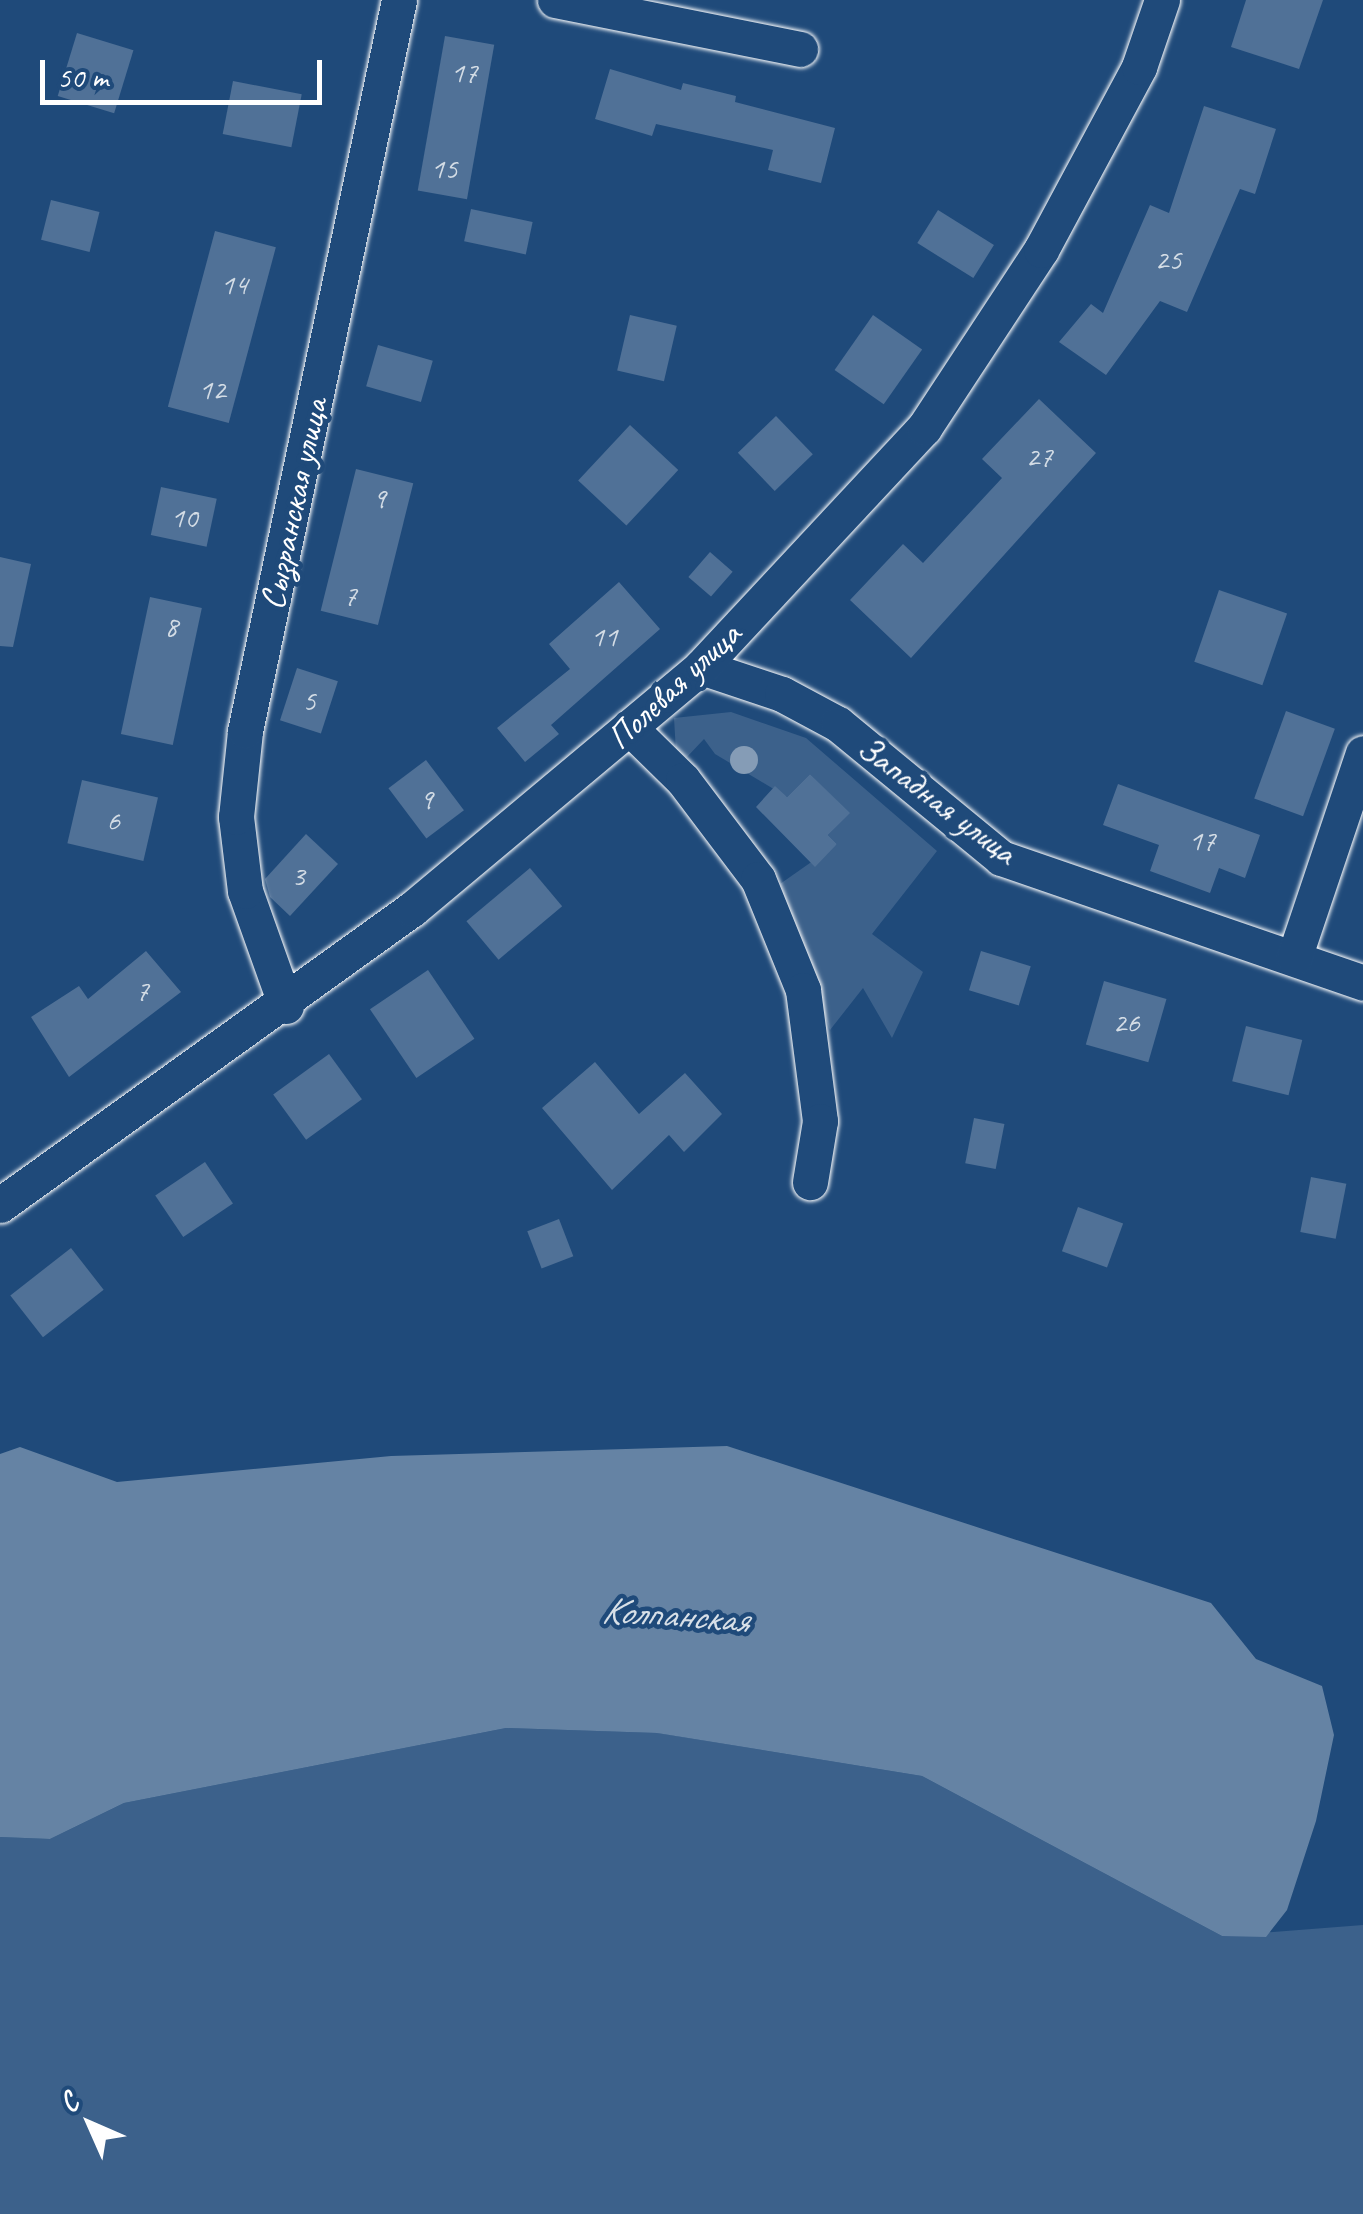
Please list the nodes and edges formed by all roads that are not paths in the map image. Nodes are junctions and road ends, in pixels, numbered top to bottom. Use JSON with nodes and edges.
{"nodes":[{"id":1,"x":399,"y":0,"type":"edge"},
{"id":2,"x":555,"y":0,"type":"edge"},
{"id":3,"x":1162,"y":0,"type":"edge"},
{"id":4,"x":800,"y":49,"type":"dead end"},
{"id":5,"x":701,"y":667,"type":"junction"},
{"id":6,"x":632,"y":730,"type":"junction"},
{"id":7,"x":1363,"y":753,"type":"edge"},
{"id":8,"x":1294,"y":958,"type":"junction"},
{"id":9,"x":1363,"y":983,"type":"edge"},
{"id":10,"x":286,"y":1006,"type":"junction"},
{"id":11,"x":810,"y":1182,"type":"dead end"},
{"id":12,"x":0,"y":1205,"type":"edge"}],
"edges":[{"from":1,"to":10,"type":"street","name":"Сызранская улица"},
{"from":2,"to":4,"type":"street"},
{"from":3,"to":5,"type":"street","name":"Полевая улица"},
{"from":5,"to":6,"type":"street","name":"Полевая улица"},
{"from":5,"to":8,"type":"street","name":"Западная улица"},
{"from":6,"to":10,"type":"street","name":"Полевая улица"},
{"from":6,"to":11,"type":"street"},
{"from":7,"to":8,"type":"street"},
{"from":8,"to":9,"type":"street","name":"Западная улица"},
{"from":10,"to":12,"type":"street","name":"Полевая улица"}]}
